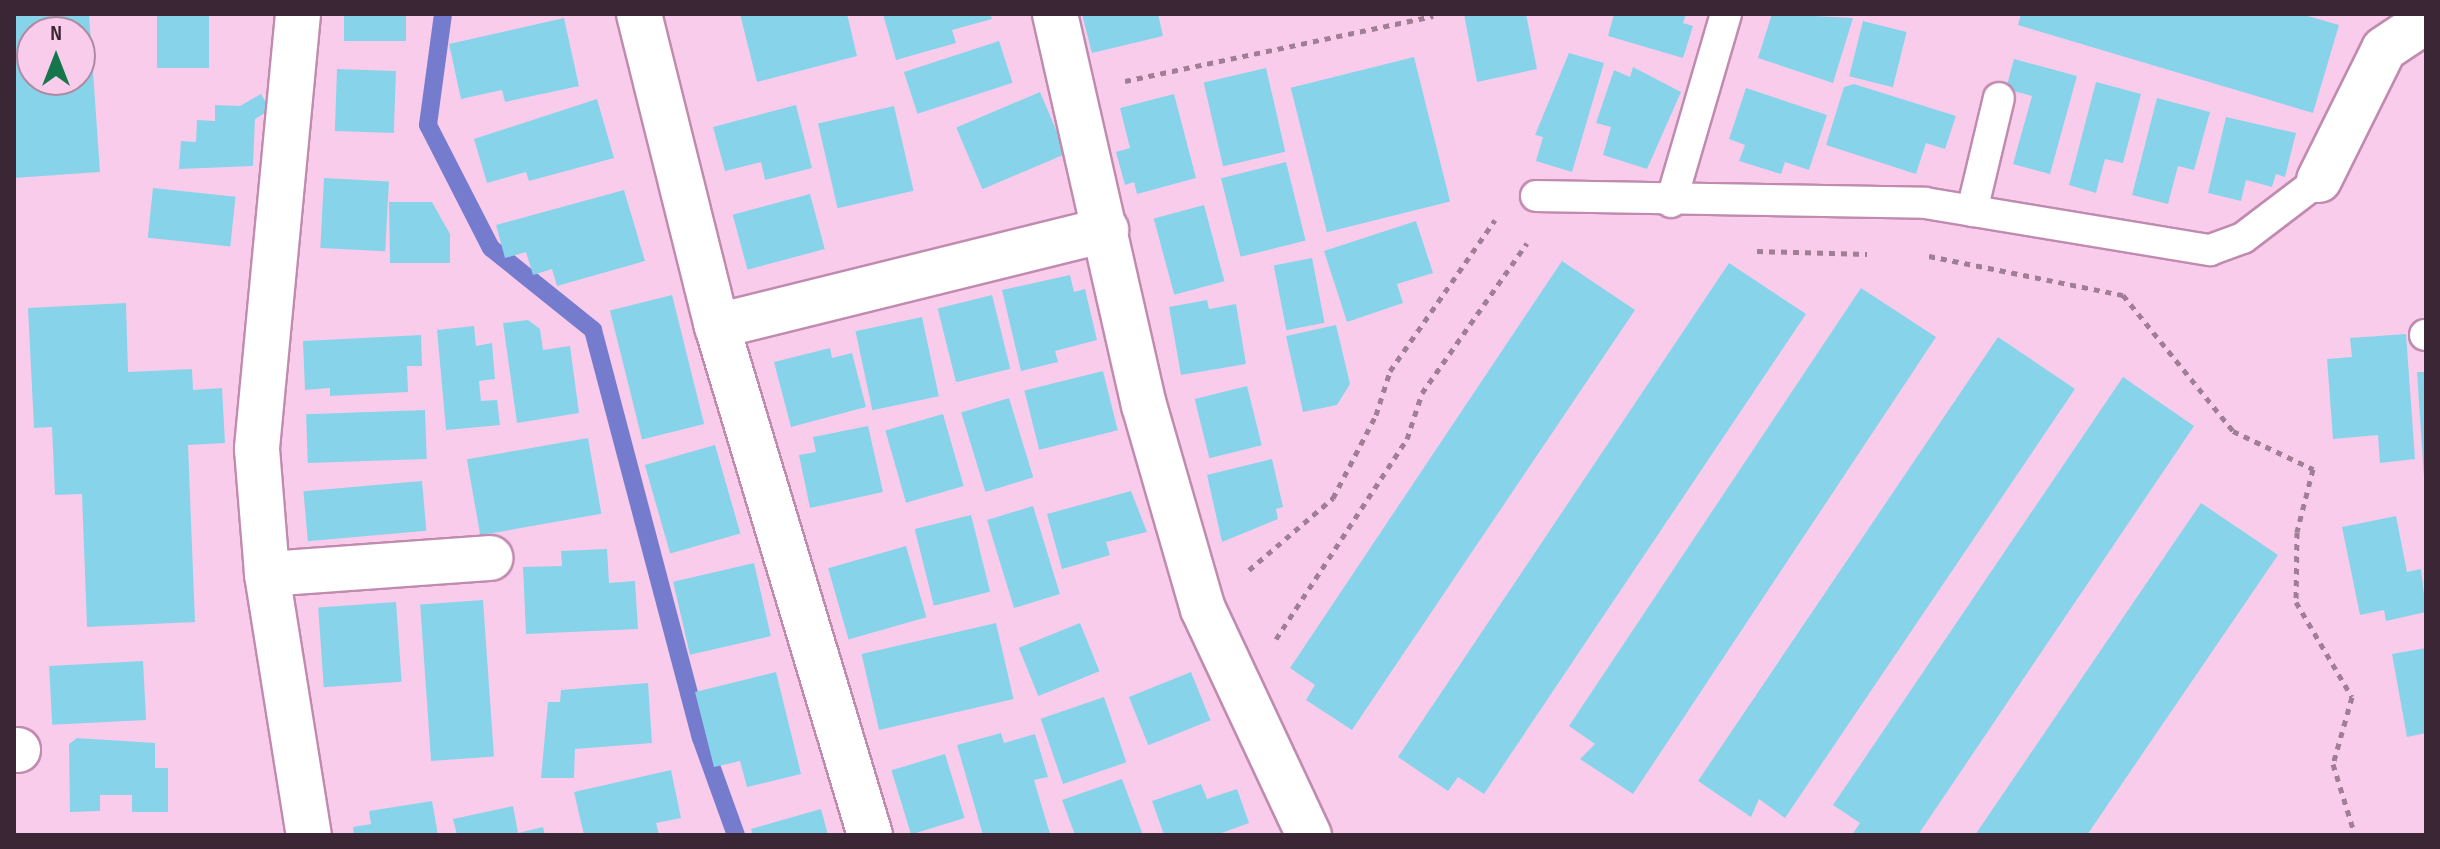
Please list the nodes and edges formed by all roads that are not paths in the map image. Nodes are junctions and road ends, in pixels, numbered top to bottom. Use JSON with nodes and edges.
{"nodes":[{"id":1,"x":298,"y":14,"type":"edge"},
{"id":2,"x":639,"y":14,"type":"edge"},
{"id":3,"x":1055,"y":14,"type":"edge"},
{"id":4,"x":1726,"y":14,"type":"edge"},
{"id":5,"x":2426,"y":21,"type":"edge"},
{"id":6,"x":1999,"y":98,"type":"dead end"},
{"id":7,"x":2319,"y":180,"type":"joint"},
{"id":8,"x":1536,"y":196,"type":"road end"},
{"id":9,"x":1671,"y":202,"type":"junction"},
{"id":10,"x":1972,"y":211,"type":"junction"},
{"id":11,"x":1106,"y":230,"type":"junction"},
{"id":12,"x":717,"y":326,"type":"junction"},
{"id":13,"x":490,"y":558,"type":"dead end"},
{"id":14,"x":267,"y":574,"type":"junction"},
{"id":15,"x":309,"y":835,"type":"edge"},
{"id":16,"x":870,"y":835,"type":"edge"},
{"id":17,"x":1309,"y":835,"type":"edge"}],
"edges":[{"from":1,"to":14,"type":"street"},
{"from":2,"to":12,"type":"street"},
{"from":3,"to":11,"type":"street"},
{"from":4,"to":9,"type":"lane"},
{"from":5,"to":7,"type":"street"},
{"from":6,"to":10,"type":"lane"},
{"from":7,"to":10,"type":"lane"},
{"from":8,"to":9,"type":"lane"},
{"from":9,"to":10,"type":"lane"},
{"from":11,"to":12,"type":"street"},
{"from":11,"to":17,"type":"street"},
{"from":12,"to":16,"type":"street"},
{"from":13,"to":14,"type":"street"},
{"from":14,"to":15,"type":"street"}]}
